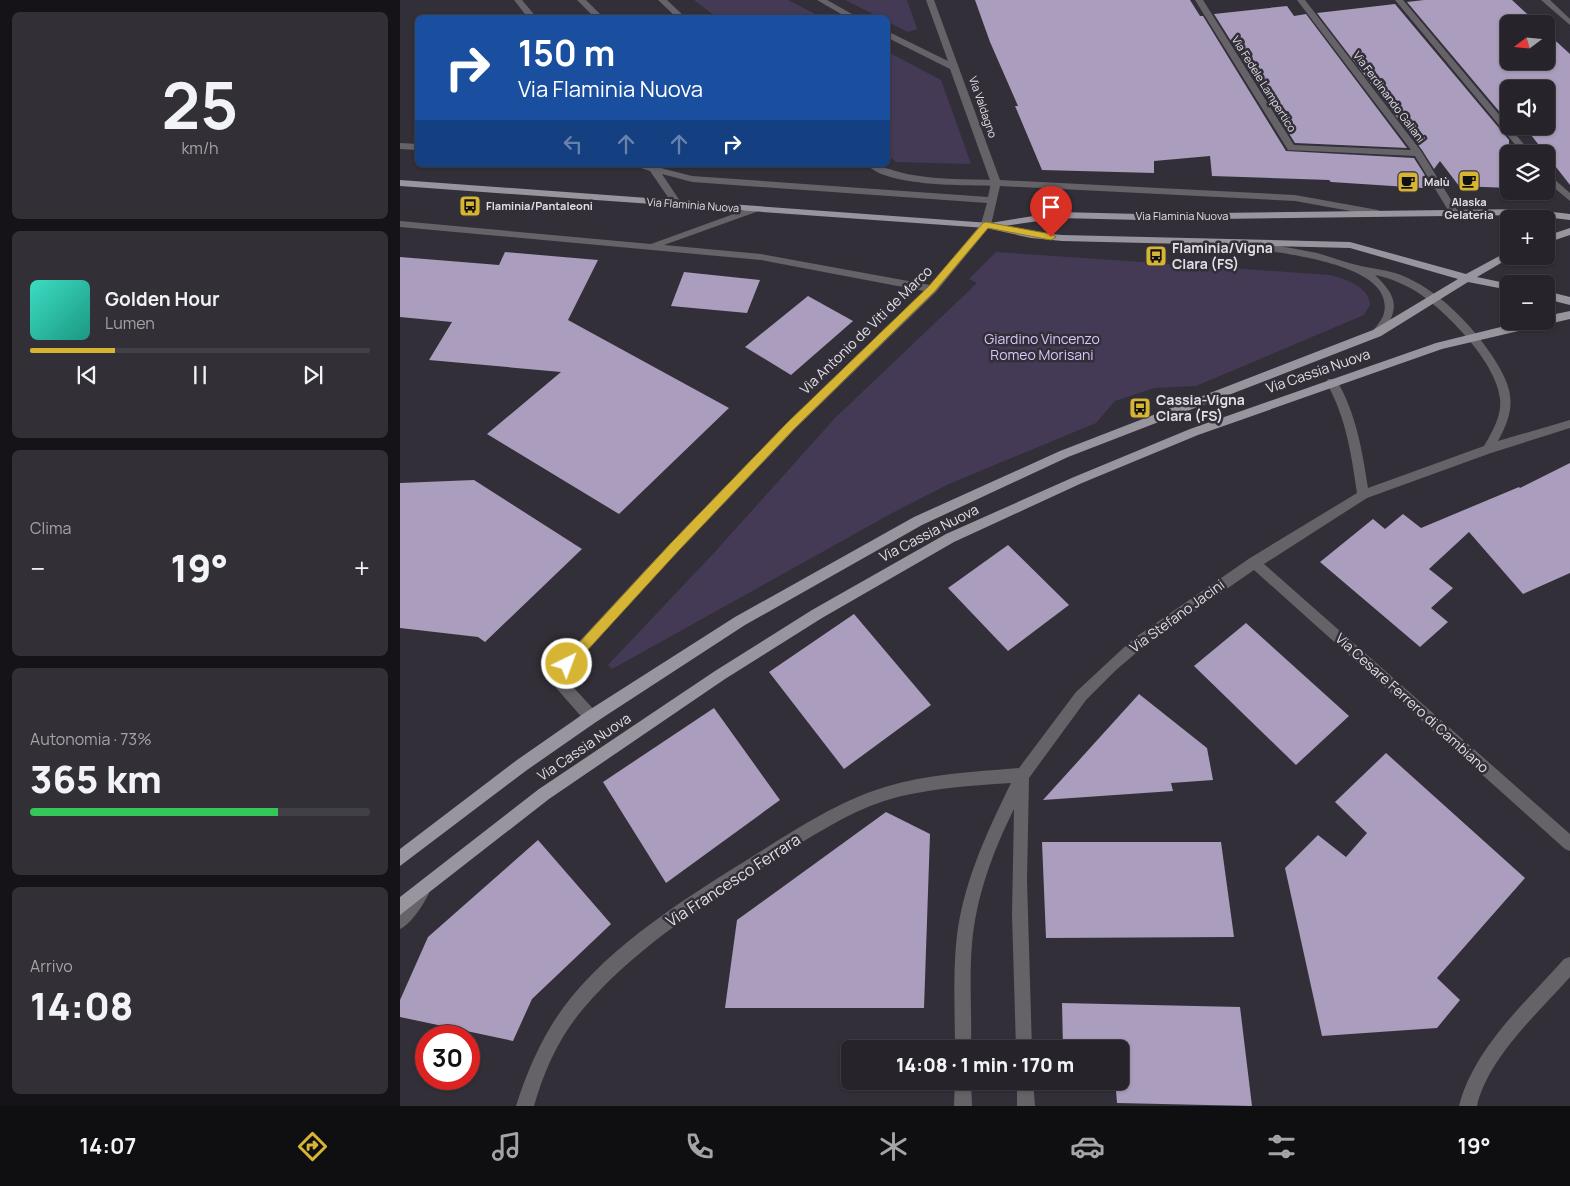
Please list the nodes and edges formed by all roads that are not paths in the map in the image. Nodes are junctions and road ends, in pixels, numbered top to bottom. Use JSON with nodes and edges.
{"nodes":[{"id":1,"x":518,"y":0,"type":"edge"},
{"id":2,"x":581,"y":0,"type":"edge"},
{"id":3,"x":662,"y":0,"type":"edge"},
{"id":4,"x":821,"y":0,"type":"edge"},
{"id":5,"x":930,"y":0,"type":"edge"},
{"id":6,"x":1199,"y":0,"type":"edge"},
{"id":7,"x":1301,"y":0,"type":"edge"},
{"id":8,"x":1398,"y":0,"type":"edge"},
{"id":9,"x":1545,"y":0,"type":"edge"},
{"id":10,"x":530,"y":15,"type":"edge"},
{"id":11,"x":597,"y":15,"type":"edge"},
{"id":12,"x":679,"y":15,"type":"edge"},
{"id":13,"x":849,"y":15,"type":"edge"},
{"id":14,"x":1570,"y":23,"type":"edge"},
{"id":15,"x":890,"y":36,"type":"edge"},
{"id":16,"x":956,"y":68,"type":"junction"},
{"id":17,"x":1520,"y":145,"type":"edge"},
{"id":18,"x":400,"y":146,"type":"edge"},
{"id":19,"x":415,"y":147,"type":"edge"},
{"id":20,"x":1418,"y":154,"type":"junction"},
{"id":21,"x":876,"y":167,"type":"edge"},
{"id":22,"x":652,"y":168,"type":"edge"},
{"id":23,"x":400,"y":183,"type":"edge"},
{"id":24,"x":996,"y":183,"type":"junction"},
{"id":25,"x":1555,"y":184,"type":"edge"},
{"id":26,"x":1570,"y":198,"type":"edge"},
{"id":27,"x":992,"y":200,"type":"junction"},
{"id":28,"x":677,"y":204,"type":"junction"},
{"id":29,"x":753,"y":210,"type":"junction"},
{"id":30,"x":1454,"y":212,"type":"junction"},
{"id":31,"x":1378,"y":213,"type":"junction"},
{"id":32,"x":1570,"y":217,"type":"edge"},
{"id":33,"x":400,"y":224,"type":"edge"},
{"id":34,"x":986,"y":225,"type":"junction"},
{"id":35,"x":1570,"y":231,"type":"edge"},
{"id":36,"x":1555,"y":237,"type":"edge"},
{"id":37,"x":1233,"y":242,"type":"junction"},
{"id":38,"x":651,"y":246,"type":"junction"},
{"id":39,"x":1500,"y":260,"type":"edge"},
{"id":40,"x":1358,"y":269,"type":"junction"},
{"id":41,"x":1467,"y":278,"type":"junction"},
{"id":42,"x":1500,"y":285,"type":"edge"},
{"id":43,"x":932,"y":288,"type":"junction"},
{"id":44,"x":1555,"y":297,"type":"edge"},
{"id":45,"x":1433,"y":299,"type":"junction"},
{"id":46,"x":1570,"y":300,"type":"edge"},
{"id":47,"x":1570,"y":314,"type":"edge"},
{"id":48,"x":1555,"y":318,"type":"edge"},
{"id":49,"x":1502,"y":330,"type":"edge"},
{"id":50,"x":1377,"y":333,"type":"junction"},
{"id":51,"x":1471,"y":337,"type":"junction"},
{"id":52,"x":1332,"y":382,"type":"junction"},
{"id":53,"x":1570,"y":424,"type":"edge"},
{"id":54,"x":1488,"y":449,"type":"junction"},
{"id":55,"x":1364,"y":495,"type":"junction"},
{"id":56,"x":1254,"y":562,"type":"junction"},
{"id":57,"x":591,"y":717,"type":"junction"},
{"id":58,"x":1023,"y":775,"type":"junction"},
{"id":59,"x":1570,"y":844,"type":"edge"},
{"id":60,"x":400,"y":858,"type":"edge"},
{"id":61,"x":427,"y":885,"type":"junction"},
{"id":62,"x":400,"y":907,"type":"edge"},
{"id":63,"x":400,"y":921,"type":"edge"},
{"id":64,"x":1570,"y":965,"type":"edge"},
{"id":65,"x":963,"y":1040,"type":"edge"},
{"id":66,"x":1024,"y":1040,"type":"edge"},
{"id":67,"x":963,"y":1090,"type":"edge"},
{"id":68,"x":1025,"y":1090,"type":"edge"},
{"id":69,"x":525,"y":1106,"type":"edge"},
{"id":70,"x":963,"y":1106,"type":"edge"},
{"id":71,"x":1026,"y":1106,"type":"edge"},
{"id":72,"x":1468,"y":1106,"type":"edge"}],
"edges":[{"from":1,"to":10,"type":"street"},
{"from":2,"to":11,"type":"street"},
{"from":3,"to":12,"type":"street"},
{"from":4,"to":13,"type":"street"},
{"from":5,"to":16,"type":"street","name":"Via Valdagno"},
{"from":6,"to":20,"type":"street","name":"Via Fedele Lampertico"},
{"from":7,"to":20,"type":"street","name":"Via Ferdinando Galiani"},
{"from":8,"to":17,"type":"street"},
{"from":9,"to":14,"type":"street"},
{"from":15,"to":16,"type":"street"},
{"from":16,"to":24,"type":"street","name":"Via Valdagno"},
{"from":18,"to":19,"type":"street"},
{"from":20,"to":30,"type":"street","name":"Via Ferdinando Galiani"},
{"from":21,"to":24,"type":"street","name":"Via Flaminia Nuova"},
{"from":22,"to":27,"type":"street","name":"Via Flaminia Nuova"},
{"from":22,"to":28,"type":"street"},
{"from":23,"to":28,"type":"main road","name":"Via Flaminia Nuova"},
{"from":24,"to":27,"type":"street"},
{"from":24,"to":31,"type":"street","name":"Via Flaminia Nuova"},
{"from":25,"to":26,"type":"street"},
{"from":27,"to":34,"type":"street"},
{"from":28,"to":29,"type":"main road","name":"Via Flaminia Nuova"},
{"from":29,"to":34,"type":"main road","name":"Via Flaminia Nuova"},
{"from":29,"to":38,"type":"street"},
{"from":30,"to":31,"type":"main road","name":"Via Flaminia Nuova"},
{"from":30,"to":32,"type":"main road","name":"Via Flaminia Nuova"},
{"from":31,"to":34,"type":"main road","name":"Via Flaminia Nuova"},
{"from":33,"to":38,"type":"street"},
{"from":34,"to":37,"type":"main road","name":"Via Flaminia Nuova"},
{"from":34,"to":43,"type":"street","name":"Via Antonio de Viti de Marco"},
{"from":35,"to":36,"type":"main road"},
{"from":37,"to":40,"type":"street","name":"Via Flaminia Nuova"},
{"from":37,"to":41,"type":"main road","name":"Via Flaminia Nuova"},
{"from":38,"to":43,"type":"street"},
{"from":39,"to":41,"type":"main road","name":"Via Cassia Nuova"},
{"from":40,"to":45,"type":"street","name":"Via Flaminia Nuova"},
{"from":40,"to":50,"type":"street","name":"Via Flaminia Nuova"},
{"from":41,"to":42,"type":"main road","name":"Via Flaminia Nuova"},
{"from":41,"to":45,"type":"main road","name":"Via Cassia Nuova"},
{"from":43,"to":57,"type":"street","name":"Via Antonio de Viti de Marco"},
{"from":44,"to":46,"type":"main road"},
{"from":45,"to":50,"type":"main road","name":"Via Cassia Nuova"},
{"from":45,"to":51,"type":"street","name":"Via Flaminia Nuova"},
{"from":47,"to":48,"type":"main road"},
{"from":49,"to":51,"type":"main road","name":"Via Cassia Nuova"},
{"from":50,"to":57,"type":"main road","name":"Via Cassia Nuova"},
{"from":51,"to":52,"type":"main road","name":"Via Cassia Nuova"},
{"from":51,"to":54,"type":"street"},
{"from":52,"to":55,"type":"street"},
{"from":52,"to":61,"type":"main road","name":"Via Cassia Nuova"},
{"from":53,"to":54,"type":"street","name":"Via Stefano Jacini"},
{"from":54,"to":55,"type":"street","name":"Via Stefano Jacini"},
{"from":55,"to":56,"type":"street","name":"Via Stefano Jacini"},
{"from":56,"to":58,"type":"street","name":"Via Stefano Jacini"},
{"from":56,"to":59,"type":"street","name":"Via Cesare Ferrero di Cambiano"},
{"from":57,"to":60,"type":"main road","name":"Via Cassia Nuova"},
{"from":58,"to":65,"type":"street","name":"Via Stefano Jacini"},
{"from":58,"to":66,"type":"street"},
{"from":58,"to":69,"type":"street","name":"Via Francesco Ferrara"},
{"from":61,"to":62,"type":"main road","name":"Via Cassia Nuova"},
{"from":61,"to":63,"type":"street"},
{"from":64,"to":72,"type":"street"},
{"from":67,"to":70,"type":"street"},
{"from":68,"to":71,"type":"street"}]}
